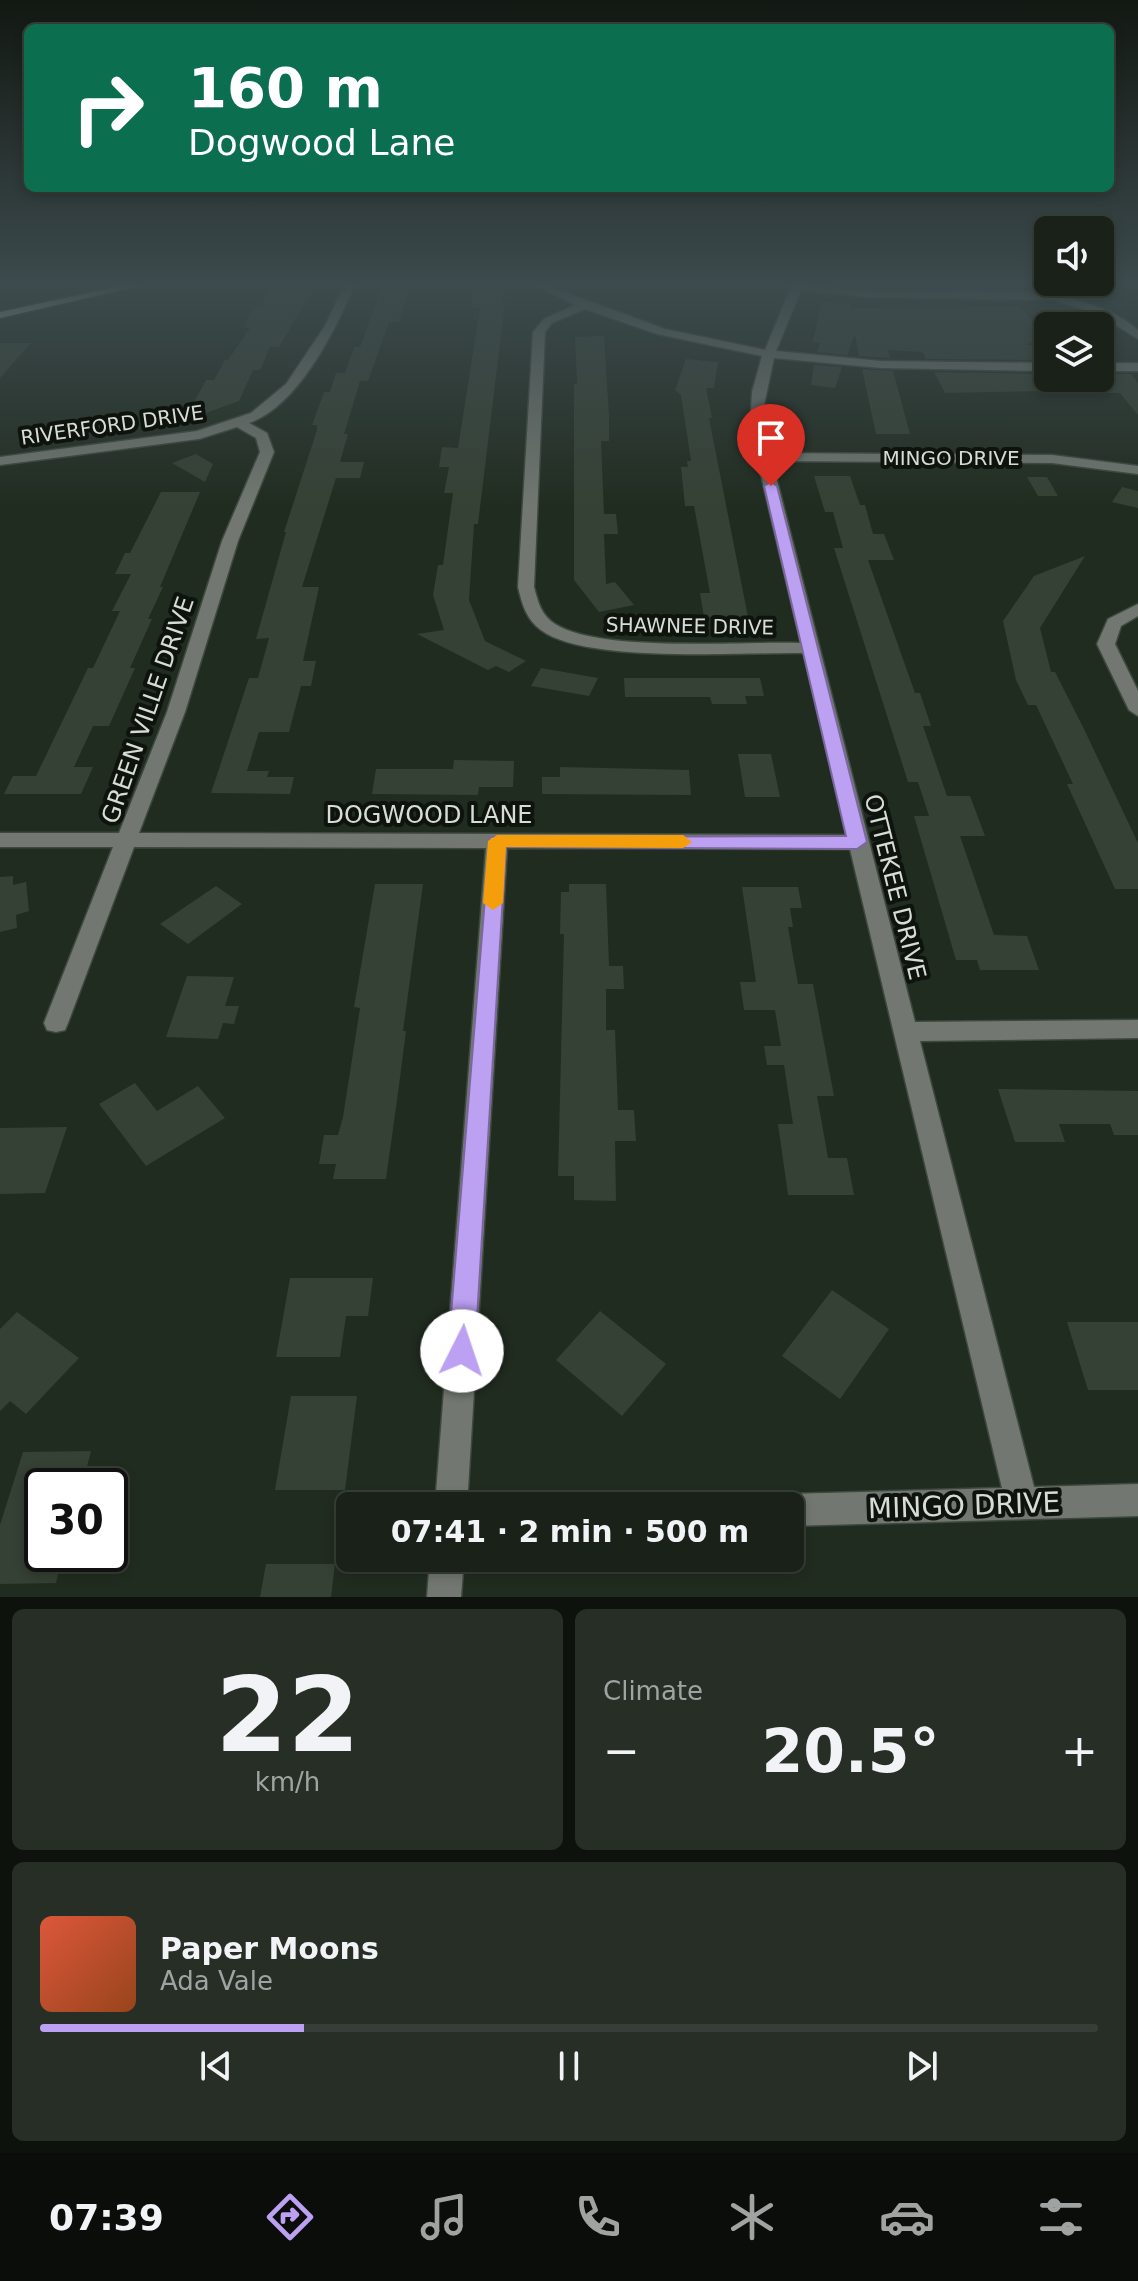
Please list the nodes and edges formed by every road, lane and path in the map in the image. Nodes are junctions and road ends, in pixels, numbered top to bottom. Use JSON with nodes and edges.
{"nodes":[{"id":1,"x":308,"y":361,"type":"edge"},
{"id":2,"x":538,"y":361,"type":"edge"},
{"id":3,"x":767,"y":361,"type":"edge"},
{"id":4,"x":829,"y":361,"type":"edge"},
{"id":5,"x":1034,"y":367,"type":"edge"},
{"id":6,"x":1114,"y":367,"type":"edge"},
{"id":7,"x":1138,"y":367,"type":"edge"},
{"id":8,"x":240,"y":423,"type":"junction"},
{"id":9,"x":764,"y":457,"type":"junction"},
{"id":10,"x":0,"y":461,"type":"edge"},
{"id":11,"x":1138,"y":470,"type":"edge"},
{"id":12,"x":1138,"y":609,"type":"edge"},
{"id":13,"x":810,"y":648,"type":"junction"},
{"id":14,"x":1138,"y":710,"type":"edge"},
{"id":15,"x":128,"y":839,"type":"junction"},
{"id":16,"x":0,"y":840,"type":"edge"},
{"id":17,"x":497,"y":841,"type":"junction"},
{"id":18,"x":857,"y":842,"type":"junction"},
{"id":19,"x":56,"y":1023,"type":"dead end"},
{"id":20,"x":1138,"y":1029,"type":"edge"},
{"id":21,"x":904,"y":1032,"type":"junction"},
{"id":22,"x":452,"y":1492,"type":"edge"},
{"id":23,"x":1138,"y":1500,"type":"edge"},
{"id":24,"x":1022,"y":1503,"type":"junction"},
{"id":25,"x":804,"y":1510,"type":"edge"},
{"id":26,"x":446,"y":1572,"type":"edge"},
{"id":27,"x":444,"y":1597,"type":"edge"}],
"edges":[{"from":1,"to":8,"type":"street","name":"RIVERFORD DRIVE"},
{"from":2,"to":13,"type":"street","name":"SHAWNEE DRIVE"},
{"from":3,"to":9,"type":"street","name":"OTTEKEE DRIVE"},
{"from":4,"to":5,"type":"street"},
{"from":6,"to":7,"type":"street"},
{"from":8,"to":10,"type":"street","name":"RIVERFORD DRIVE"},
{"from":8,"to":15,"type":"street","name":"GREEN VILLE DRIVE"},
{"from":9,"to":11,"type":"street","name":"MINGO DRIVE"},
{"from":9,"to":13,"type":"street","name":"OTTEKEE DRIVE"},
{"from":12,"to":14,"type":"street"},
{"from":13,"to":18,"type":"street","name":"OTTEKEE DRIVE"},
{"from":15,"to":16,"type":"street","name":"DOGWOOD LANE"},
{"from":15,"to":17,"type":"street","name":"DOGWOOD LANE"},
{"from":15,"to":19,"type":"street","name":"GREEN VILLE DRIVE"},
{"from":17,"to":18,"type":"street","name":"DOGWOOD LANE"},
{"from":17,"to":22,"type":"street"},
{"from":18,"to":21,"type":"street","name":"OTTEKEE DRIVE"},
{"from":20,"to":21,"type":"street"},
{"from":21,"to":24,"type":"street","name":"OTTEKEE DRIVE"},
{"from":23,"to":24,"type":"street","name":"MINGO DRIVE"},
{"from":24,"to":25,"type":"street","name":"MINGO DRIVE"},
{"from":26,"to":27,"type":"street"}]}
